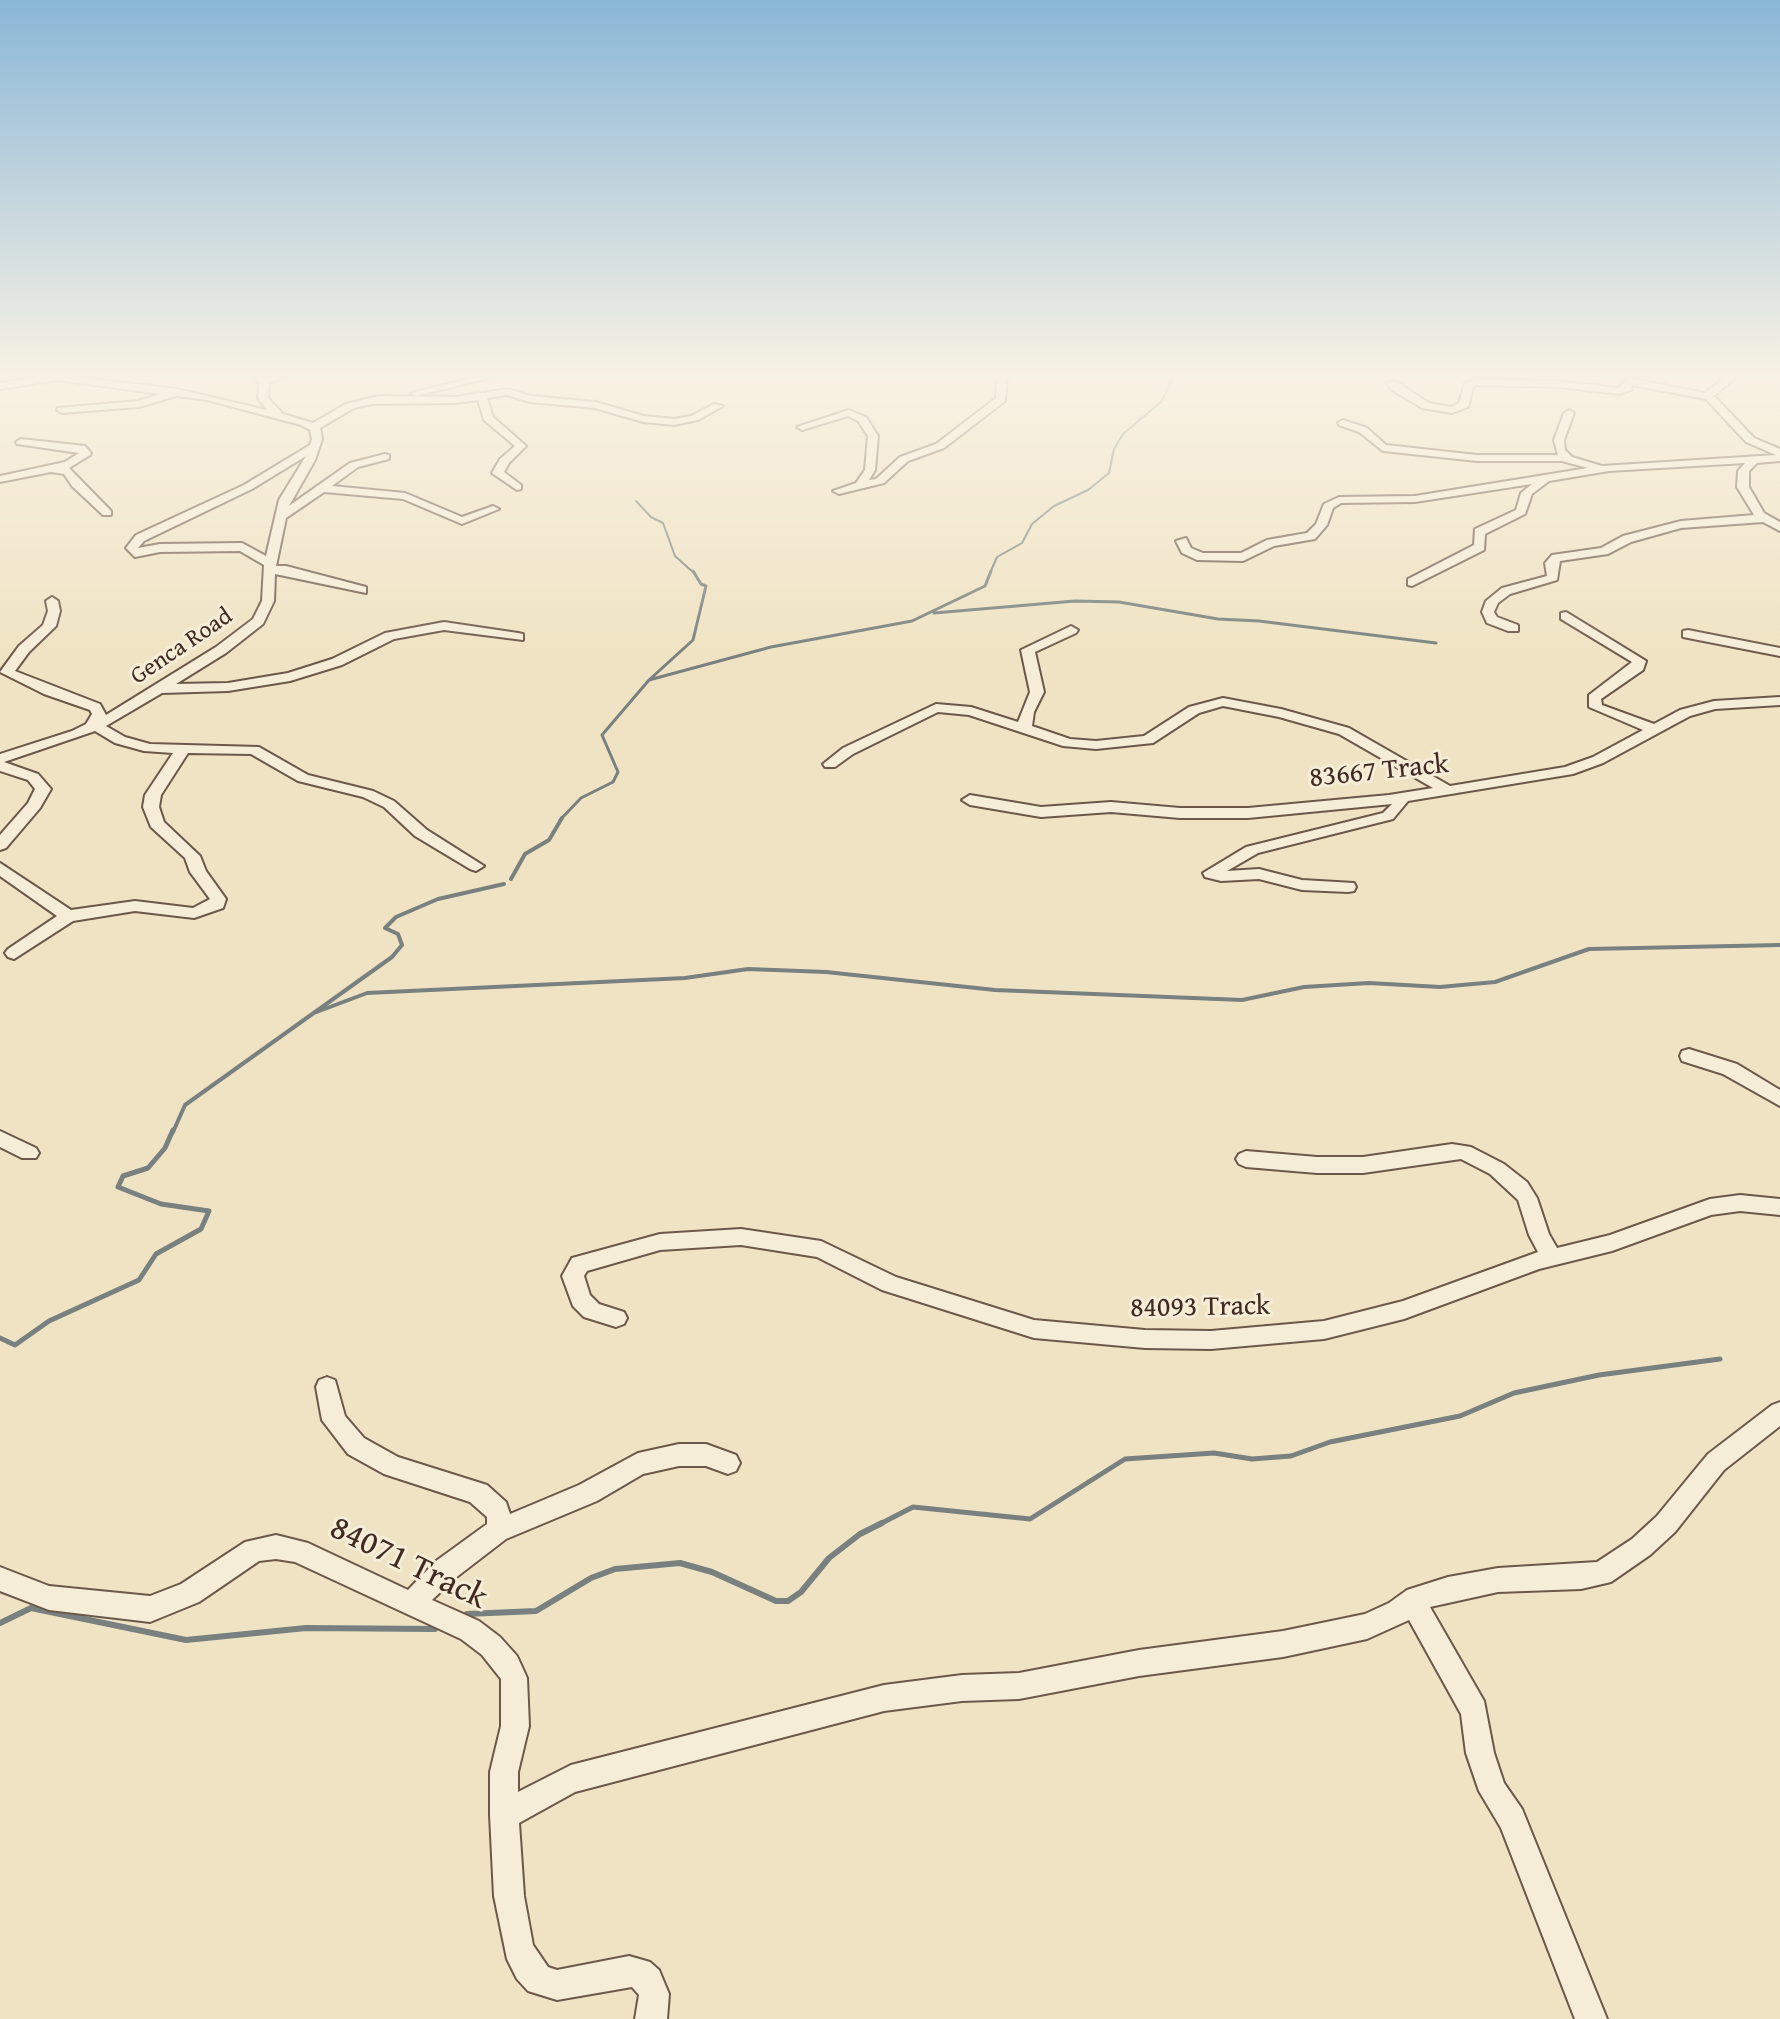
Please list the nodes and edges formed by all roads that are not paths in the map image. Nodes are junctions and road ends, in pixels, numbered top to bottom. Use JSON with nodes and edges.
{"nodes":[{"id":1,"x":47,"y":470,"type":"edge"},
{"id":2,"x":62,"y":470,"type":"edge"},
{"id":3,"x":275,"y":470,"type":"edge"},
{"id":4,"x":304,"y":470,"type":"edge"},
{"id":5,"x":347,"y":470,"type":"edge"},
{"id":6,"x":499,"y":470,"type":"edge"},
{"id":7,"x":870,"y":470,"type":"edge"},
{"id":8,"x":891,"y":470,"type":"edge"},
{"id":9,"x":1596,"y":470,"type":"edge"},
{"id":10,"x":1747,"y":470,"type":"edge"},
{"id":11,"x":1545,"y":478,"type":"junction"},
{"id":12,"x":0,"y":479,"type":"edge"},
{"id":13,"x":861,"y":485,"type":"junction"},
{"id":14,"x":517,"y":487,"type":"dead end"},
{"id":15,"x":322,"y":488,"type":"junction"},
{"id":16,"x":839,"y":491,"type":"dead end"},
{"id":17,"x":493,"y":509,"type":"dead end"},
{"id":18,"x":107,"y":513,"type":"dead end"},
{"id":19,"x":281,"y":517,"type":"junction"},
{"id":20,"x":1764,"y":518,"type":"junction"},
{"id":21,"x":1780,"y":527,"type":"edge"},
{"id":22,"x":1182,"y":541,"type":"dead end"},
{"id":23,"x":270,"y":567,"type":"junction"},
{"id":24,"x":1412,"y":582,"type":"dead end"},
{"id":25,"x":362,"y":590,"type":"dead end"},
{"id":26,"x":52,"y":601,"type":"dead end"},
{"id":27,"x":1566,"y":616,"type":"dead end"},
{"id":28,"x":1513,"y":628,"type":"dead end"},
{"id":29,"x":1071,"y":630,"type":"dead end"},
{"id":30,"x":1688,"y":634,"type":"dead end"},
{"id":31,"x":518,"y":637,"type":"dead end"},
{"id":32,"x":1780,"y":652,"type":"edge"},
{"id":33,"x":161,"y":689,"type":"junction"},
{"id":34,"x":1780,"y":701,"type":"edge"},
{"id":35,"x":93,"y":727,"type":"junction"},
{"id":36,"x":1024,"y":729,"type":"junction"},
{"id":37,"x":1655,"y":729,"type":"junction"},
{"id":38,"x":184,"y":748,"type":"junction"},
{"id":39,"x":0,"y":759,"type":"edge"},
{"id":40,"x":830,"y":764,"type":"dead end"},
{"id":41,"x":0,"y":766,"type":"edge"},
{"id":42,"x":1448,"y":791,"type":"junction"},
{"id":43,"x":1402,"y":798,"type":"junction"},
{"id":44,"x":970,"y":800,"type":"dead end"},
{"id":45,"x":0,"y":845,"type":"edge"},
{"id":46,"x":476,"y":866,"type":"dead end"},
{"id":47,"x":0,"y":868,"type":"edge"},
{"id":48,"x":1348,"y":887,"type":"dead end"},
{"id":49,"x":68,"y":916,"type":"junction"},
{"id":50,"x":14,"y":953,"type":"dead end"},
{"id":51,"x":1689,"y":1056,"type":"dead end"},
{"id":52,"x":1780,"y":1099,"type":"edge"},
{"id":53,"x":0,"y":1138,"type":"edge"},
{"id":54,"x":29,"y":1153,"type":"dead end"},
{"id":55,"x":1246,"y":1159,"type":"dead end"},
{"id":56,"x":1780,"y":1207,"type":"edge"},
{"id":57,"x":1551,"y":1256,"type":"junction"},
{"id":58,"x":616,"y":1318,"type":"dead end"},
{"id":59,"x":327,"y":1387,"type":"dead end"},
{"id":60,"x":1780,"y":1412,"type":"edge"},
{"id":61,"x":728,"y":1463,"type":"dead end"},
{"id":62,"x":497,"y":1531,"type":"junction"},
{"id":63,"x":0,"y":1579,"type":"edge"},
{"id":64,"x":1412,"y":1601,"type":"junction"},
{"id":65,"x":413,"y":1602,"type":"junction"},
{"id":66,"x":504,"y":1815,"type":"junction"},
{"id":67,"x":651,"y":2019,"type":"edge"},
{"id":68,"x":1591,"y":2019,"type":"edge"}],
"edges":[{"from":1,"to":12,"type":"street"},
{"from":2,"to":18,"type":"street"},
{"from":3,"to":23,"type":"street"},
{"from":4,"to":19,"type":"street","name":"Genca Road"},
{"from":5,"to":15,"type":"street"},
{"from":6,"to":14,"type":"street"},
{"from":7,"to":13,"type":"street"},
{"from":8,"to":13,"type":"street"},
{"from":9,"to":11,"type":"street"},
{"from":10,"to":20,"type":"street"},
{"from":11,"to":22,"type":"street"},
{"from":11,"to":24,"type":"street"},
{"from":13,"to":16,"type":"street"},
{"from":15,"to":17,"type":"street"},
{"from":15,"to":19,"type":"street"},
{"from":19,"to":23,"type":"street","name":"Genca Road"},
{"from":20,"to":21,"type":"street"},
{"from":20,"to":28,"type":"street"},
{"from":23,"to":25,"type":"street"},
{"from":23,"to":33,"type":"street","name":"Genca Road"},
{"from":26,"to":35,"type":"street"},
{"from":27,"to":37,"type":"street"},
{"from":29,"to":36,"type":"street"},
{"from":30,"to":32,"type":"street"},
{"from":31,"to":33,"type":"street"},
{"from":33,"to":35,"type":"street","name":"Genca Road"},
{"from":34,"to":37,"type":"street","name":"83667 Track"},
{"from":35,"to":38,"type":"street"},
{"from":35,"to":39,"type":"street","name":"Genca Road"},
{"from":36,"to":40,"type":"street"},
{"from":36,"to":42,"type":"street"},
{"from":37,"to":42,"type":"street","name":"83667 Track"},
{"from":38,"to":46,"type":"street"},
{"from":38,"to":49,"type":"street"},
{"from":41,"to":45,"type":"street"},
{"from":42,"to":43,"type":"street","name":"83667 Track"},
{"from":43,"to":44,"type":"street","name":"83667 Track"},
{"from":43,"to":48,"type":"street"},
{"from":47,"to":49,"type":"street"},
{"from":49,"to":50,"type":"street"},
{"from":51,"to":52,"type":"street"},
{"from":53,"to":54,"type":"street"},
{"from":55,"to":57,"type":"street"},
{"from":56,"to":57,"type":"street","name":"84093 Track"},
{"from":57,"to":58,"type":"street","name":"84093 Track"},
{"from":59,"to":62,"type":"street"},
{"from":60,"to":64,"type":"street"},
{"from":61,"to":62,"type":"street"},
{"from":62,"to":65,"type":"street"},
{"from":63,"to":65,"type":"street","name":"84071 Track"},
{"from":64,"to":66,"type":"street"},
{"from":64,"to":68,"type":"street"},
{"from":65,"to":66,"type":"street","name":"84071 Track"},
{"from":66,"to":67,"type":"street","name":"84071 Track"}]}
